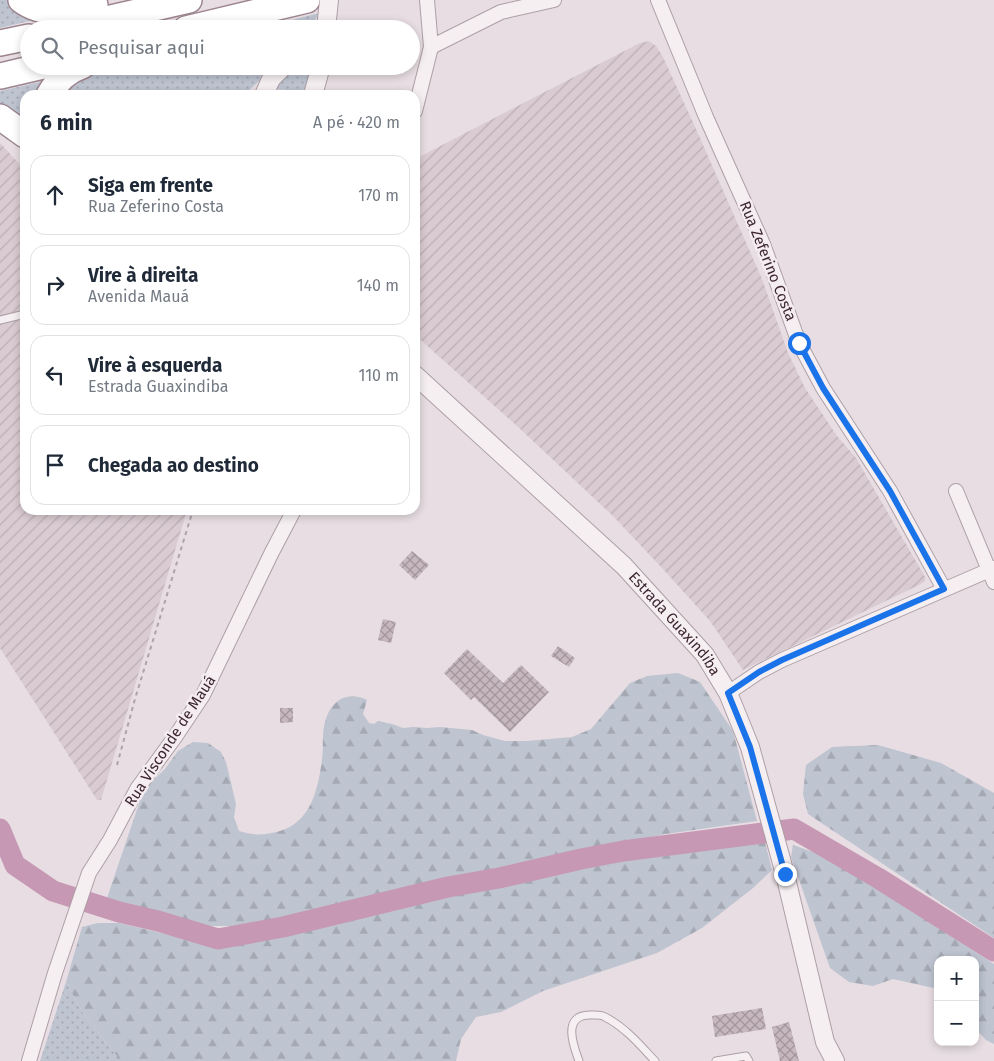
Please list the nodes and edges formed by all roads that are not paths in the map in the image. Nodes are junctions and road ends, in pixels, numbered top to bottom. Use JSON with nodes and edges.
{"nodes":[{"id":1,"x":21,"y":0,"type":"edge"},
{"id":2,"x":114,"y":0,"type":"edge"},
{"id":3,"x":189,"y":0,"type":"edge"},
{"id":4,"x":307,"y":0,"type":"edge"},
{"id":5,"x":329,"y":0,"type":"edge"},
{"id":6,"x":428,"y":0,"type":"edge"},
{"id":7,"x":554,"y":0,"type":"edge"},
{"id":8,"x":658,"y":0,"type":"edge"},
{"id":9,"x":102,"y":20,"type":"edge"},
{"id":10,"x":223,"y":20,"type":"edge"},
{"id":11,"x":325,"y":20,"type":"edge"},
{"id":12,"x":20,"y":39,"type":"edge"},
{"id":13,"x":0,"y":43,"type":"edge"},
{"id":14,"x":430,"y":47,"type":"junction"},
{"id":15,"x":20,"y":71,"type":"edge"},
{"id":16,"x":65,"y":75,"type":"edge"},
{"id":17,"x":276,"y":75,"type":"edge"},
{"id":18,"x":319,"y":75,"type":"edge"},
{"id":19,"x":0,"y":76,"type":"edge"},
{"id":20,"x":52,"y":90,"type":"edge"},
{"id":21,"x":266,"y":90,"type":"edge"},
{"id":22,"x":314,"y":90,"type":"edge"},
{"id":23,"x":420,"y":90,"type":"edge"},
{"id":24,"x":0,"y":117,"type":"edge"},
{"id":25,"x":20,"y":131,"type":"edge"},
{"id":26,"x":20,"y":315,"type":"edge"},
{"id":27,"x":0,"y":320,"type":"edge"},
{"id":28,"x":420,"y":380,"type":"edge"},
{"id":29,"x":956,"y":491,"type":"dead end"},
{"id":30,"x":291,"y":515,"type":"edge"},
{"id":31,"x":992,"y":574,"type":"edge"},
{"id":32,"x":944,"y":589,"type":"junction"},
{"id":33,"x":728,"y":693,"type":"junction"},
{"id":34,"x":826,"y":1042,"type":"junction"},
{"id":35,"x":29,"y":1061,"type":"edge"},
{"id":36,"x":579,"y":1061,"type":"edge"},
{"id":37,"x":655,"y":1061,"type":"edge"},
{"id":38,"x":716,"y":1061,"type":"edge"},
{"id":39,"x":749,"y":1061,"type":"edge"},
{"id":40,"x":823,"y":1061,"type":"edge"},
{"id":41,"x":835,"y":1061,"type":"edge"}],
"edges":[{"from":1,"to":2,"type":"highway"},
{"from":3,"to":9,"type":"highway"},
{"from":4,"to":10,"type":"highway"},
{"from":5,"to":11,"type":"street"},
{"from":6,"to":14,"type":"street"},
{"from":7,"to":14,"type":"street"},
{"from":8,"to":32,"type":"street","name":"Rua Zeferino Costa"},
{"from":12,"to":13,"type":"highway"},
{"from":14,"to":23,"type":"street"},
{"from":15,"to":19,"type":"highway"},
{"from":16,"to":20,"type":"highway"},
{"from":17,"to":21,"type":"street"},
{"from":18,"to":22,"type":"street"},
{"from":24,"to":25,"type":"highway"},
{"from":26,"to":27,"type":"lane"},
{"from":28,"to":33,"type":"street","name":"Estrada Guaxindiba"},
{"from":29,"to":31,"type":"street"},
{"from":30,"to":35,"type":"street","name":"Rua Visconde de Mauá"},
{"from":31,"to":32,"type":"street"},
{"from":32,"to":33,"type":"street"},
{"from":33,"to":34,"type":"street","name":"Estrada Guaxindiba"},
{"from":34,"to":40,"type":"street","name":"Estrada Guaxindiba"},
{"from":34,"to":41,"type":"street","name":"Estrada Guaxindiba"},
{"from":36,"to":37,"type":"lane"},
{"from":38,"to":39,"type":"lane"}]}
